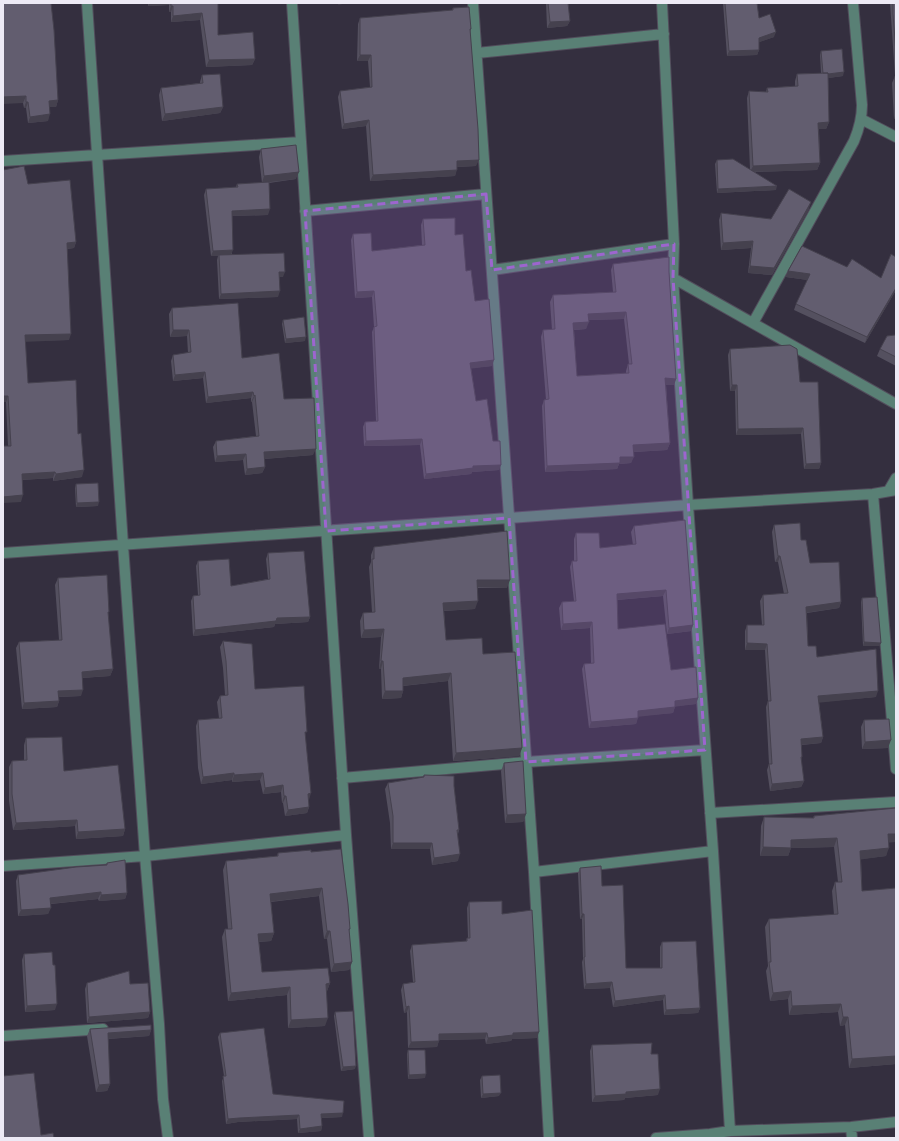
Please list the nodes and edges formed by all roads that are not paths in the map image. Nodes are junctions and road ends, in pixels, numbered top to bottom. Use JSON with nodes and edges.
{"nodes":[{"id":1,"x":87,"y":3,"type":"edge"},
{"id":2,"x":292,"y":3,"type":"edge"},
{"id":3,"x":473,"y":3,"type":"edge"},
{"id":4,"x":662,"y":3,"type":"edge"},
{"id":5,"x":853,"y":3,"type":"edge"},
{"id":6,"x":664,"y":34,"type":"junction"},
{"id":7,"x":477,"y":53,"type":"junction"},
{"id":8,"x":861,"y":119,"type":"junction"},
{"id":9,"x":896,"y":137,"type":"edge"},
{"id":10,"x":301,"y":142,"type":"junction"},
{"id":11,"x":97,"y":155,"type":"junction"},
{"id":12,"x":3,"y":161,"type":"edge"},
{"id":13,"x":486,"y":194,"type":"junction"},
{"id":14,"x":305,"y":211,"type":"junction"},
{"id":15,"x":674,"y":244,"type":"junction"},
{"id":16,"x":492,"y":270,"type":"junction"},
{"id":17,"x":673,"y":278,"type":"junction"},
{"id":18,"x":753,"y":323,"type":"junction"},
{"id":19,"x":896,"y":404,"type":"edge"},
{"id":20,"x":896,"y":478,"type":"edge"},
{"id":21,"x":892,"y":490,"type":"edge"},
{"id":22,"x":873,"y":494,"type":"junction"},
{"id":23,"x":688,"y":505,"type":"junction"},
{"id":24,"x":509,"y":518,"type":"junction"},
{"id":25,"x":326,"y":531,"type":"junction"},
{"id":26,"x":123,"y":545,"type":"junction"},
{"id":27,"x":3,"y":553,"type":"edge"},
{"id":28,"x":705,"y":750,"type":"junction"},
{"id":29,"x":526,"y":762,"type":"junction"},
{"id":30,"x":896,"y":769,"type":"edge"},
{"id":31,"x":342,"y":778,"type":"junction"},
{"id":32,"x":896,"y":802,"type":"edge"},
{"id":33,"x":710,"y":813,"type":"junction"},
{"id":34,"x":346,"y":835,"type":"junction"},
{"id":35,"x":713,"y":851,"type":"junction"},
{"id":36,"x":145,"y":856,"type":"junction"},
{"id":37,"x":3,"y":866,"type":"edge"},
{"id":38,"x":534,"y":872,"type":"junction"},
{"id":39,"x":112,"y":1028,"type":"edge"},
{"id":40,"x":3,"y":1036,"type":"edge"},
{"id":41,"x":896,"y":1122,"type":"edge"},
{"id":42,"x":851,"y":1127,"type":"junction"},
{"id":43,"x":730,"y":1131,"type":"junction"},
{"id":44,"x":710,"y":1136,"type":"edge"},
{"id":45,"x":168,"y":1138,"type":"edge"},
{"id":46,"x":369,"y":1138,"type":"edge"},
{"id":47,"x":549,"y":1138,"type":"edge"},
{"id":48,"x":656,"y":1138,"type":"edge"},
{"id":49,"x":852,"y":1138,"type":"edge"}],
"edges":[{"from":1,"to":11,"type":"street"},
{"from":2,"to":10,"type":"street"},
{"from":3,"to":7,"type":"street"},
{"from":4,"to":6,"type":"street"},
{"from":5,"to":8,"type":"street"},
{"from":6,"to":7,"type":"street"},
{"from":6,"to":15,"type":"street"},
{"from":7,"to":13,"type":"street"},
{"from":8,"to":9,"type":"street"},
{"from":8,"to":18,"type":"street"},
{"from":10,"to":11,"type":"street"},
{"from":10,"to":14,"type":"street"},
{"from":11,"to":12,"type":"street"},
{"from":11,"to":26,"type":"street"},
{"from":13,"to":14,"type":"street"},
{"from":13,"to":16,"type":"street"},
{"from":14,"to":25,"type":"street"},
{"from":15,"to":16,"type":"street"},
{"from":15,"to":17,"type":"street"},
{"from":16,"to":24,"type":"street"},
{"from":17,"to":18,"type":"street"},
{"from":17,"to":23,"type":"street"},
{"from":18,"to":19,"type":"street"},
{"from":20,"to":21,"type":"street"},
{"from":21,"to":22,"type":"street"},
{"from":22,"to":23,"type":"street"},
{"from":22,"to":30,"type":"street"},
{"from":23,"to":24,"type":"street"},
{"from":23,"to":28,"type":"street"},
{"from":24,"to":25,"type":"street"},
{"from":24,"to":29,"type":"street"},
{"from":25,"to":26,"type":"street"},
{"from":25,"to":31,"type":"street"},
{"from":26,"to":27,"type":"street"},
{"from":26,"to":36,"type":"street"},
{"from":28,"to":29,"type":"street"},
{"from":28,"to":33,"type":"street"},
{"from":29,"to":31,"type":"street"},
{"from":29,"to":38,"type":"street"},
{"from":31,"to":34,"type":"street"},
{"from":32,"to":33,"type":"street"},
{"from":33,"to":35,"type":"street"},
{"from":34,"to":36,"type":"street"},
{"from":34,"to":46,"type":"street"},
{"from":35,"to":38,"type":"street"},
{"from":35,"to":43,"type":"street"},
{"from":36,"to":37,"type":"street"},
{"from":36,"to":45,"type":"street"},
{"from":38,"to":47,"type":"street"},
{"from":39,"to":40,"type":"street"},
{"from":41,"to":42,"type":"street"},
{"from":42,"to":43,"type":"street"},
{"from":42,"to":49,"type":"street"},
{"from":43,"to":44,"type":"street"},
{"from":44,"to":48,"type":"street"}]}
